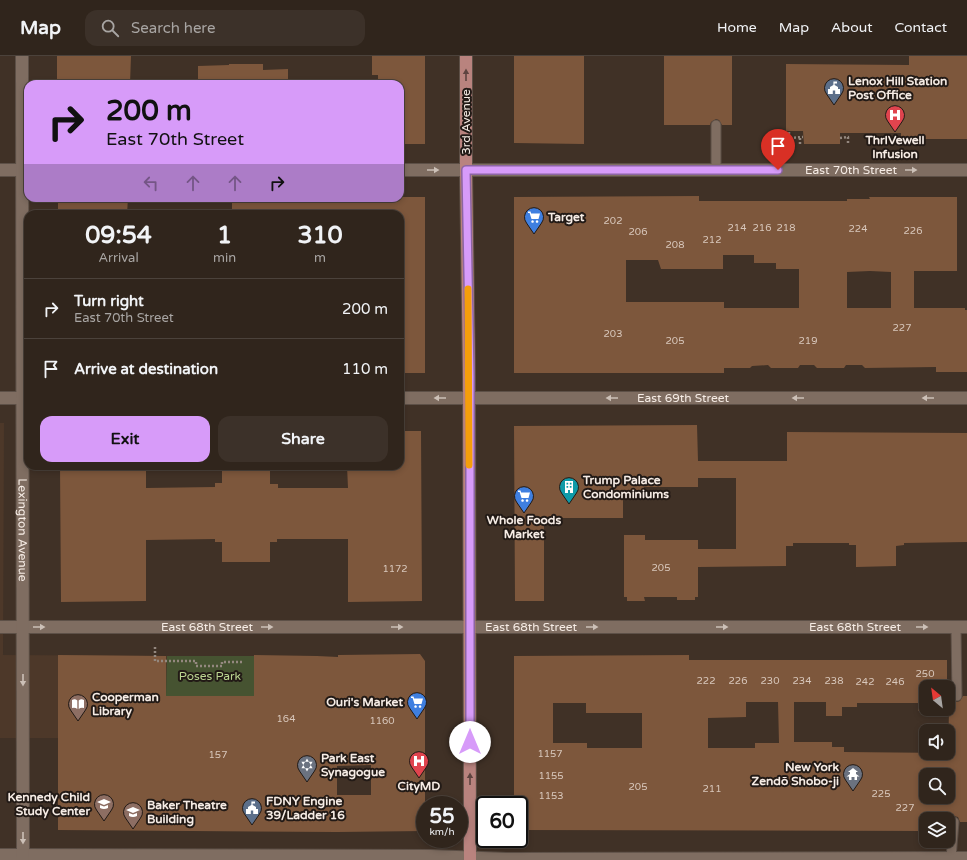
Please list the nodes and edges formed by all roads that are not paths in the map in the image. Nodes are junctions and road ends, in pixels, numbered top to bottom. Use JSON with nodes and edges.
{"nodes":[{"id":1,"x":22,"y":56,"type":"edge"},
{"id":2,"x":466,"y":56,"type":"edge"},
{"id":3,"x":716,"y":125,"type":"dead end"},
{"id":4,"x":24,"y":132,"type":"edge"},
{"id":5,"x":0,"y":170,"type":"edge"},
{"id":6,"x":24,"y":170,"type":"edge"},
{"id":7,"x":404,"y":170,"type":"edge"},
{"id":8,"x":466,"y":170,"type":"junction"},
{"id":9,"x":716,"y":170,"type":"junction"},
{"id":10,"x":967,"y":170,"type":"edge"},
{"id":11,"x":0,"y":398,"type":"edge"},
{"id":12,"x":24,"y":398,"type":"edge"},
{"id":13,"x":404,"y":398,"type":"edge"},
{"id":14,"x":469,"y":398,"type":"junction"},
{"id":15,"x":967,"y":398,"type":"edge"},
{"id":16,"x":24,"y":470,"type":"edge"},
{"id":17,"x":0,"y":627,"type":"edge"},
{"id":18,"x":23,"y":627,"type":"junction"},
{"id":19,"x":469,"y":627,"type":"junction"},
{"id":20,"x":962,"y":627,"type":"edge"},
{"id":21,"x":957,"y":696,"type":"dead end"},
{"id":22,"x":952,"y":848,"type":"edge"},
{"id":23,"x":0,"y":855,"type":"edge"},
{"id":24,"x":23,"y":858,"type":"edge"},
{"id":25,"x":951,"y":858,"type":"junction"},
{"id":26,"x":967,"y":858,"type":"edge"},
{"id":27,"x":470,"y":859,"type":"edge"}],
"edges":[{"from":1,"to":4,"type":"street","name":"Lexington Avenue"},
{"from":8,"to":2,"type":"main road","name":"3rd Avenue","one_way":true},
{"from":3,"to":9,"type":"lane"},
{"from":5,"to":6,"type":"street"},
{"from":7,"to":8,"type":"street","name":"East 70th Street","one_way":true},
{"from":8,"to":9,"type":"street","name":"East 70th Street"},
{"from":8,"to":14,"type":"main road","name":"3rd Avenue"},
{"from":9,"to":10,"type":"street","name":"East 70th Street","one_way":true},
{"from":11,"to":12,"type":"street"},
{"from":14,"to":13,"type":"street","name":"East 69th Street","one_way":true},
{"from":15,"to":14,"type":"street","name":"East 69th Street","one_way":true},
{"from":14,"to":19,"type":"main road","name":"3rd Avenue"},
{"from":16,"to":18,"type":"street","name":"Lexington Avenue"},
{"from":17,"to":18,"type":"street","name":"East 68th Street"},
{"from":18,"to":19,"type":"street","name":"East 68th Street","one_way":true},
{"from":18,"to":24,"type":"street","name":"Lexington Avenue","one_way":true},
{"from":19,"to":20,"type":"street","name":"East 68th Street","one_way":true},
{"from":27,"to":19,"type":"main road","name":"3rd Avenue","one_way":true},
{"from":20,"to":21,"type":"lane"},
{"from":22,"to":25,"type":"lane"},
{"from":23,"to":24,"type":"street"},
{"from":24,"to":27,"type":"street"},
{"from":25,"to":26,"type":"street"},
{"from":25,"to":27,"type":"street"}]}
